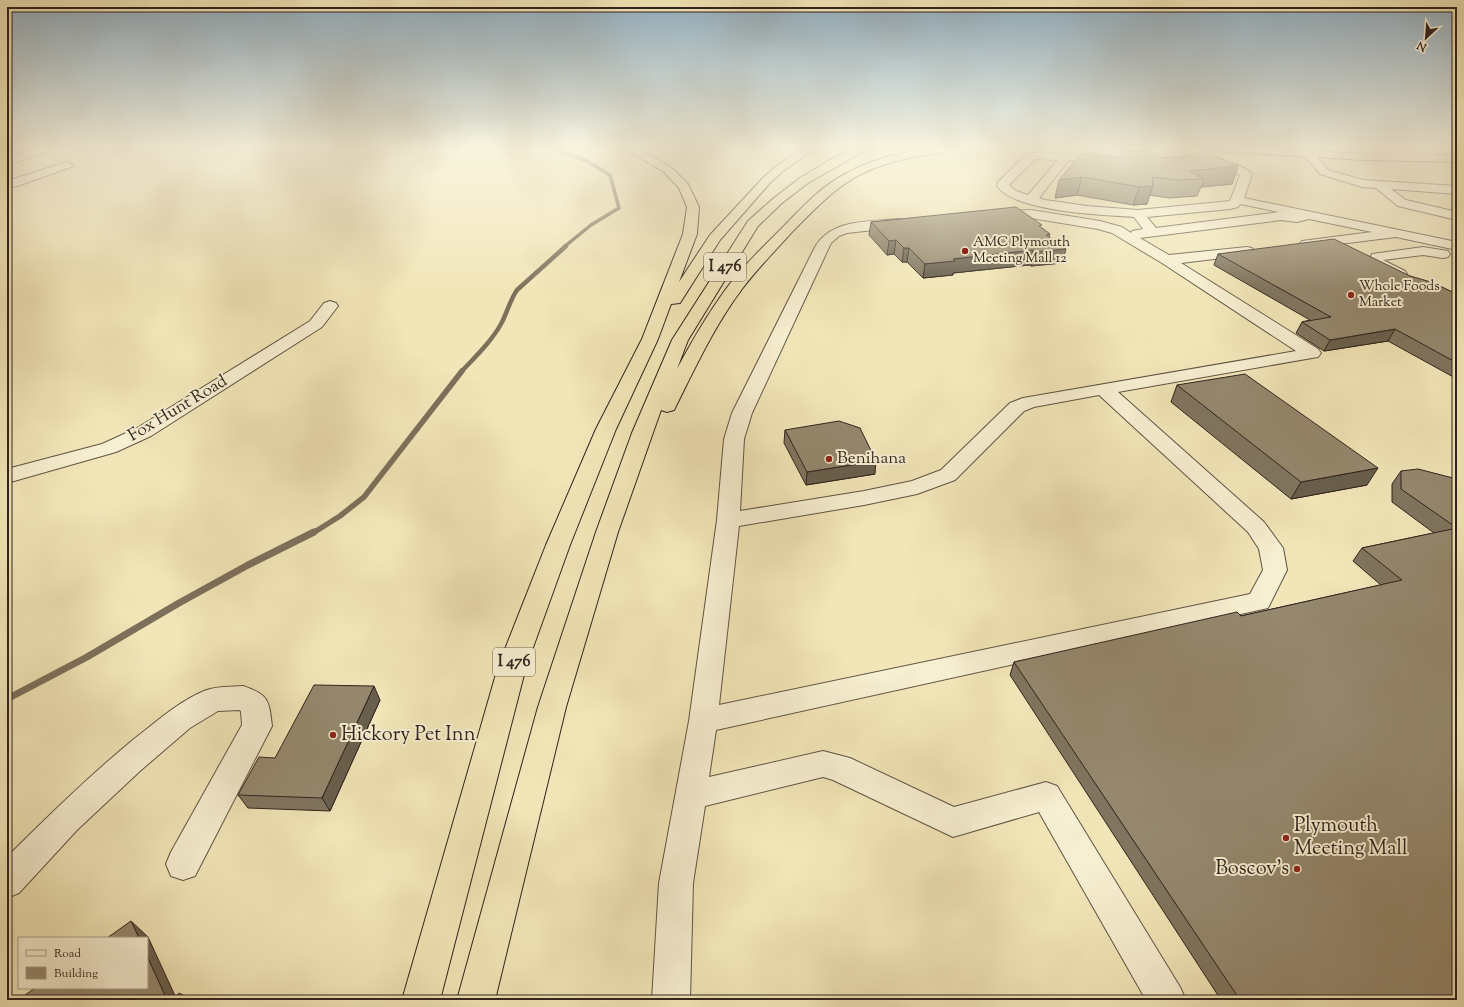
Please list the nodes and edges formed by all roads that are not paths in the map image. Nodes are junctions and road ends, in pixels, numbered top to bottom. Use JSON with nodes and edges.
{"nodes":[{"id":1,"x":688,"y":196,"type":"edge"},
{"id":2,"x":753,"y":196,"type":"edge"},
{"id":3,"x":782,"y":196,"type":"edge"},
{"id":4,"x":821,"y":196,"type":"edge"},
{"id":5,"x":1019,"y":196,"type":"edge"},
{"id":6,"x":1034,"y":196,"type":"edge"},
{"id":7,"x":1238,"y":196,"type":"edge"},
{"id":8,"x":1393,"y":196,"type":"edge"},
{"id":9,"x":1031,"y":200,"type":"junction"},
{"id":10,"x":1237,"y":200,"type":"junction"},
{"id":11,"x":1138,"y":214,"type":"junction"},
{"id":12,"x":1308,"y":215,"type":"junction"},
{"id":13,"x":979,"y":216,"type":"edge"},
{"id":14,"x":1457,"y":216,"type":"edge"},
{"id":15,"x":916,"y":222,"type":"edge"},
{"id":16,"x":1152,"y":232,"type":"junction"},
{"id":17,"x":1398,"y":233,"type":"junction"},
{"id":18,"x":1126,"y":236,"type":"junction"},
{"id":19,"x":1290,"y":246,"type":"edge"},
{"id":20,"x":1457,"y":246,"type":"edge"},
{"id":21,"x":1259,"y":250,"type":"edge"},
{"id":22,"x":1457,"y":257,"type":"edge"},
{"id":23,"x":1167,"y":260,"type":"junction"},
{"id":24,"x":1414,"y":281,"type":"edge"},
{"id":25,"x":330,"y":306,"type":"dead end"},
{"id":26,"x":650,"y":339,"type":"junction"},
{"id":27,"x":1104,"y":390,"type":"junction"},
{"id":28,"x":7,"y":476,"type":"edge"},
{"id":29,"x":728,"y":520,"type":"junction"},
{"id":30,"x":607,"y":532,"type":"junction"},
{"id":31,"x":703,"y":721,"type":"junction"},
{"id":32,"x":691,"y":796,"type":"junction"},
{"id":33,"x":183,"y":864,"type":"dead end"},
{"id":34,"x":7,"y":881,"type":"edge"},
{"id":35,"x":421,"y":1000,"type":"edge"},
{"id":36,"x":476,"y":1000,"type":"edge"},
{"id":37,"x":671,"y":1000,"type":"edge"},
{"id":38,"x":1167,"y":1000,"type":"edge"}],
"edges":[{"from":1,"to":26,"type":"highway"},
{"from":2,"to":26,"type":"highway","number":"I 476"},
{"from":3,"to":30,"type":"highway","number":"I 476"},
{"from":4,"to":30,"type":"highway"},
{"from":5,"to":9,"type":"street"},
{"from":6,"to":9,"type":"street"},
{"from":7,"to":10,"type":"street"},
{"from":8,"to":14,"type":"street"},
{"from":9,"to":11,"type":"street"},
{"from":10,"to":11,"type":"street"},
{"from":10,"to":12,"type":"street"},
{"from":11,"to":16,"type":"street"},
{"from":12,"to":16,"type":"street"},
{"from":12,"to":17,"type":"street"},
{"from":13,"to":18,"type":"street"},
{"from":15,"to":29,"type":"street"},
{"from":16,"to":18,"type":"street"},
{"from":17,"to":19,"type":"street"},
{"from":17,"to":20,"type":"street"},
{"from":18,"to":23,"type":"street"},
{"from":21,"to":23,"type":"street"},
{"from":22,"to":24,"type":"street"},
{"from":23,"to":27,"type":"street"},
{"from":25,"to":28,"type":"street","name":"Fox Hunt Road"},
{"from":26,"to":35,"type":"highway","number":"I 476"},
{"from":27,"to":29,"type":"street"},
{"from":27,"to":31,"type":"street"},
{"from":29,"to":31,"type":"street"},
{"from":30,"to":36,"type":"highway","number":"I 476"},
{"from":31,"to":32,"type":"street"},
{"from":32,"to":37,"type":"street"},
{"from":32,"to":38,"type":"street"},
{"from":33,"to":34,"type":"street"}]}
